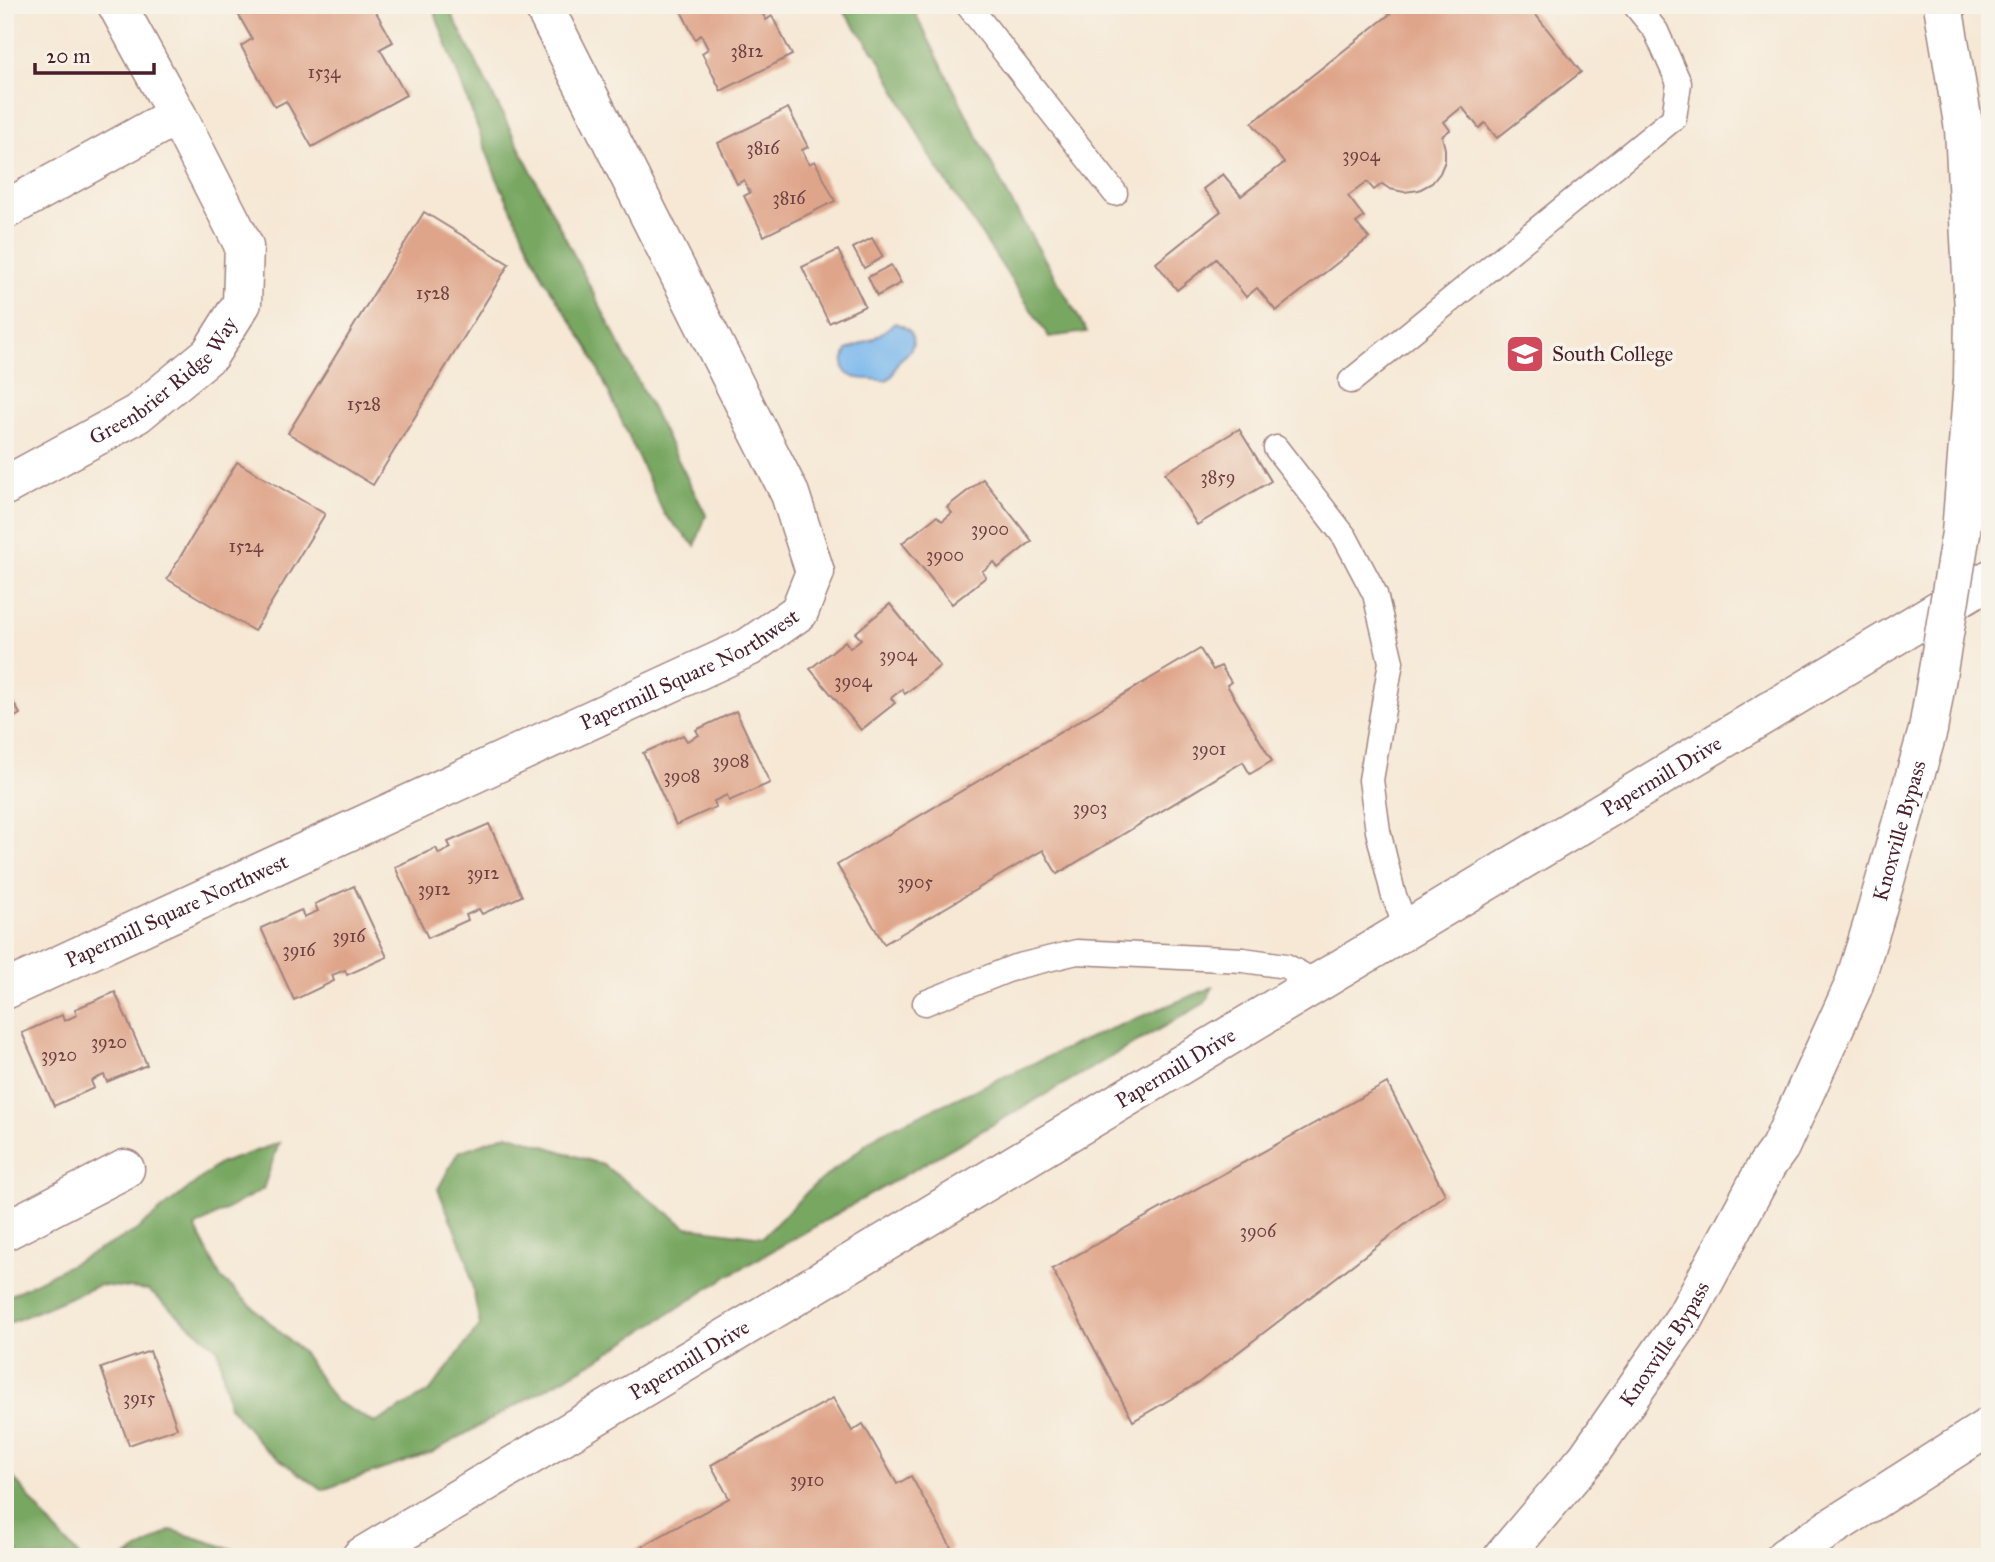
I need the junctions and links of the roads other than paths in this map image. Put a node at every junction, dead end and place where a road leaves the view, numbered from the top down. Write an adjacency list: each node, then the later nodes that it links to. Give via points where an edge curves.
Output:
1 (117, 5): 6 (main road, Greenbrier Ridge Way)
2 (543, 5): 15 (main road, Papermill Square Northwest, via 790,494 815,572 799,612 749,647)
3 (968, 5): 7 (lane)
4 (1635, 5): 9 (lane, via 1656,32 1679,83 1674,118)
5 (1943, 5): 21 (main road, Knoxville Bypass, bridge, via 1964,129 1973,380 1961,533 1928,730 1853,987 1780,1147 1686,1316 1587,1458)
6 (177, 115): 8 (main road); 11 (main road, Greenbrier Ridge Way, via 244,246 242,303 210,354 137,414)
7 (1115, 194)
8 (5, 210)
9 (1350, 381)
10 (1276, 448): 13 (lane, via 1345,537 1375,594 1391,662 1371,780 1378,831)
11 (5, 486)
12 (1990, 579): 13 (main road, Papermill Drive)
13 (1407, 930): 14 (main road, Papermill Drive)
14 (1317, 983): 16 (lane, via 1286,966 1243,960 1077,952 1015,967); 20 (main road, Papermill Drive)
15 (5, 990)
16 (925, 1003)
17 (125, 1169): 18 (main road)
18 (5, 1231)
19 (1979, 1433): 22 (main road)
20 (361, 1557)
21 (1503, 1557)
22 (1785, 1557)

